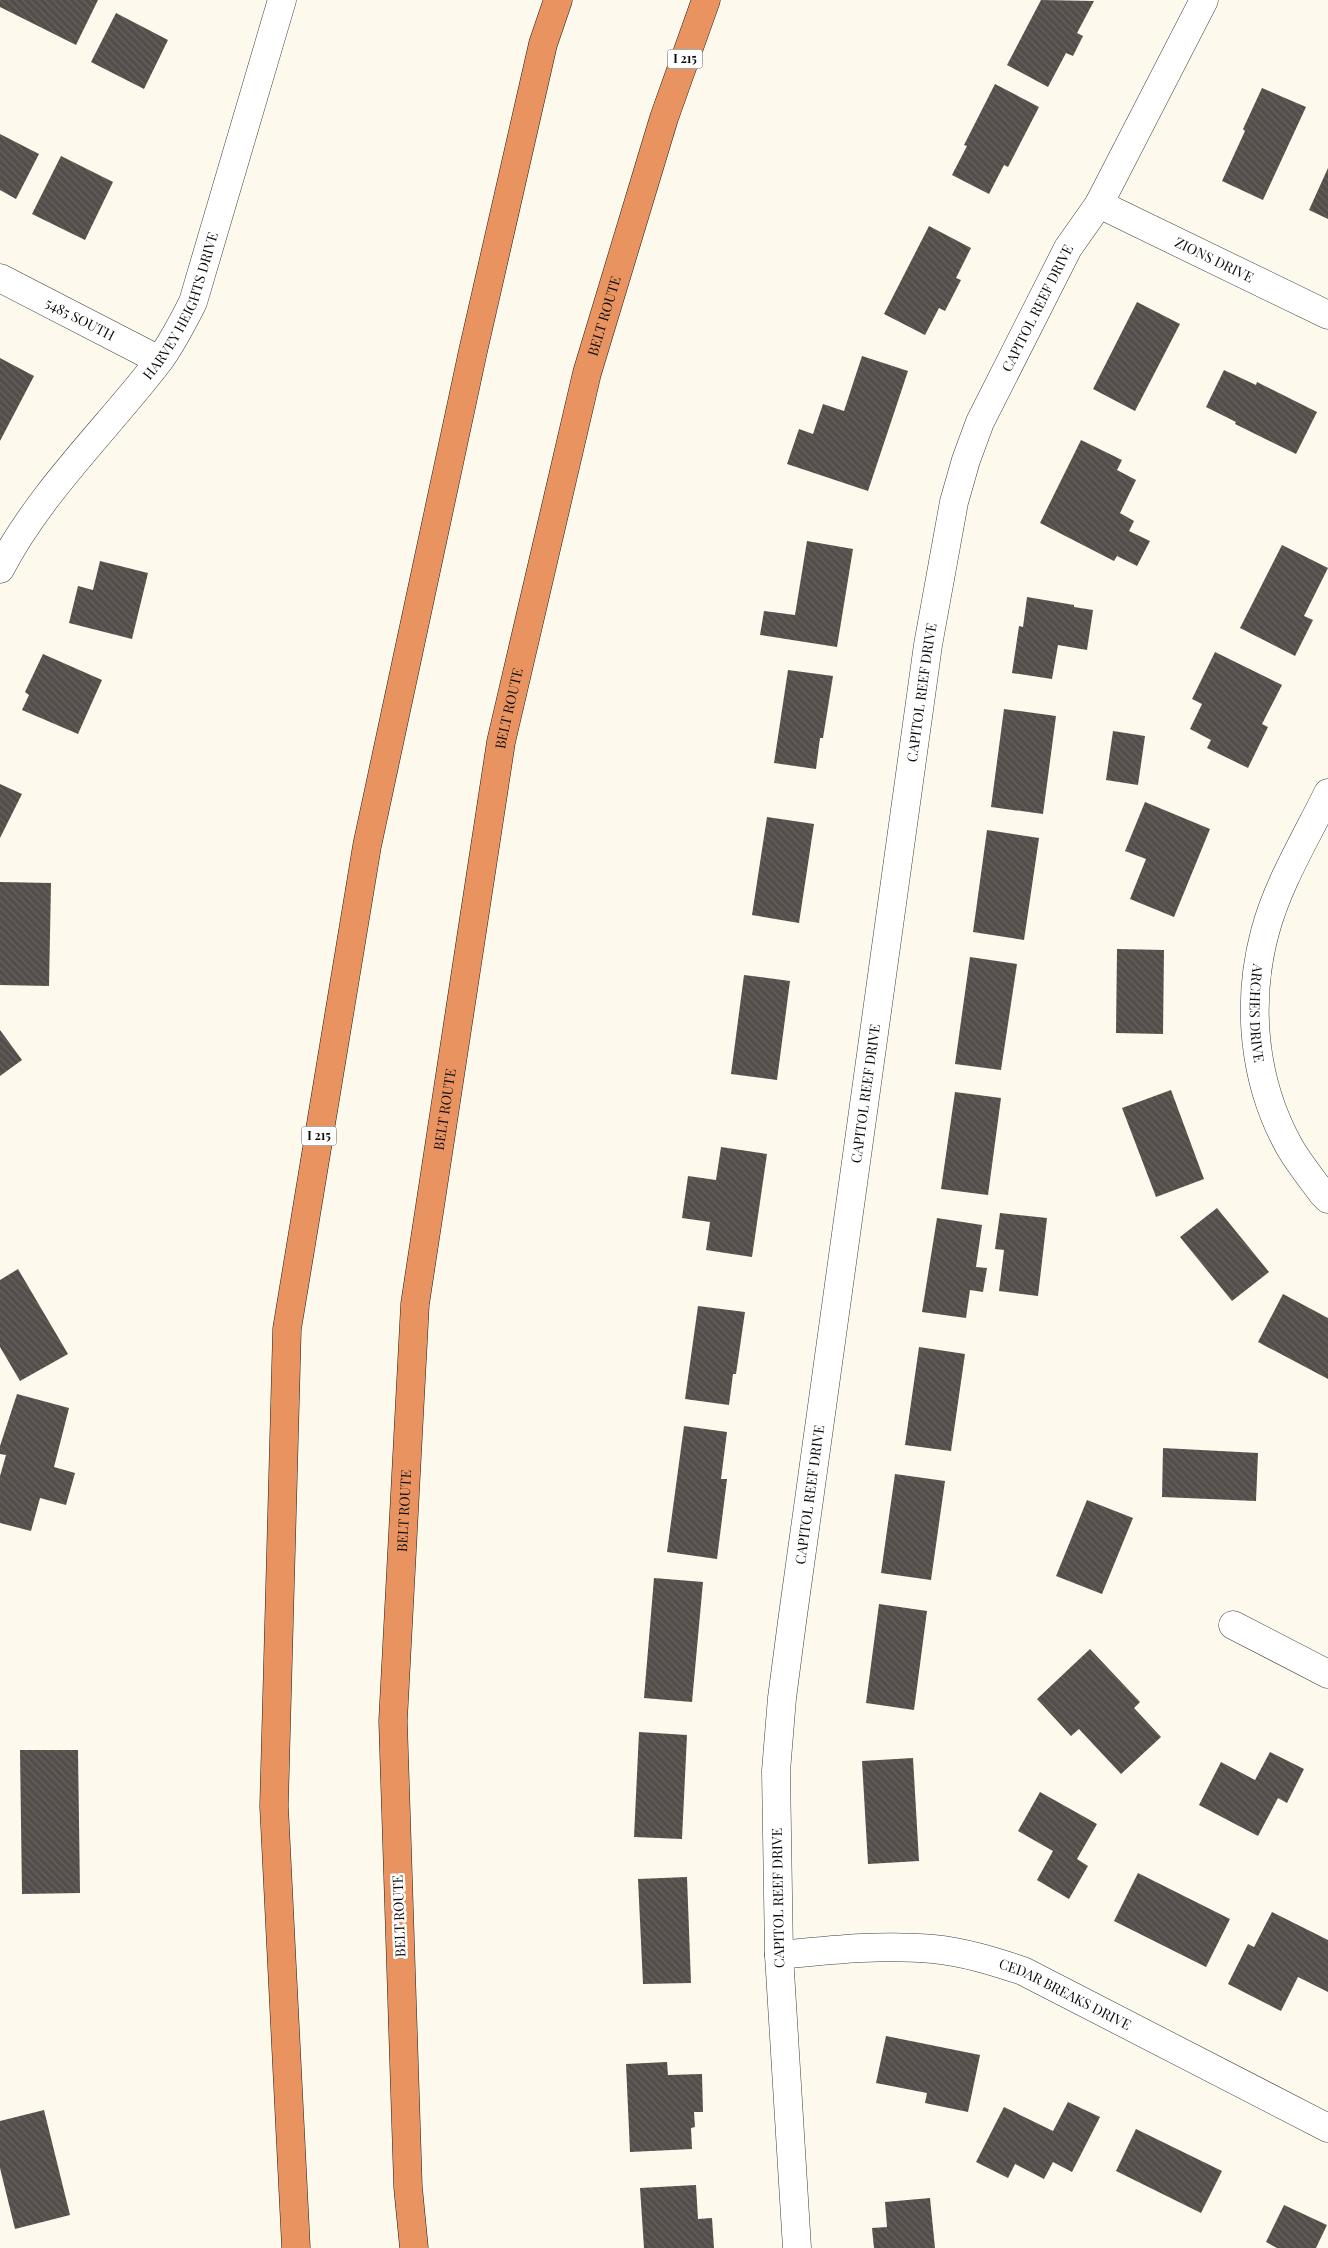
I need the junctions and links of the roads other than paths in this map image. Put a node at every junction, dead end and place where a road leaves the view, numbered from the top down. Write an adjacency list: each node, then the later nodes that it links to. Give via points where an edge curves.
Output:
1 (558, 0): 16 (highway, I 215, via 543,44 473,351 368,846 287,1329 274,1806)
2 (706, 0): 17 (highway, BELT ROUTE / I 215, via 664,118 587,373 501,742 414,1304 393,1721 408,2187)
3 (1204, 0): 5 (street, CAPITOL REEF DRIVE)
4 (277, 2): 8 (street, HARVEY HEIGHTS DRIVE, via 193,302)
5 (1099, 204): 7 (street, ZIONS DRIVE); 14 (street, CAPITOL REEF DRIVE, via 1068,248 980,422 954,502 928,645 782,1698 776,1771)
6 (0, 278): 8 (street, 5485 SOUTH)
7 (1328, 315)
8 (159, 360): 9 (street, HARVEY HEIGHTS DRIVE, via 79,455 25,526)
9 (0, 568)
10 (1328, 793): 11 (street, ARCHES DRIVE, via 1284,883 1266,931 1255,983 1254,1033 1267,1094 1289,1146)
11 (1328, 1198)
12 (1233, 1625): 13 (street)
13 (1328, 1674)
14 (779, 1955): 15 (street, CEDAR BREAKS DRIVE, via 884,1947 934,1949 979,1957 1022,1971); 18 (street, CAPITOL REEF DRIVE)
15 (1328, 2128)
16 (296, 2248)
17 (414, 2248)
18 (797, 2248)

